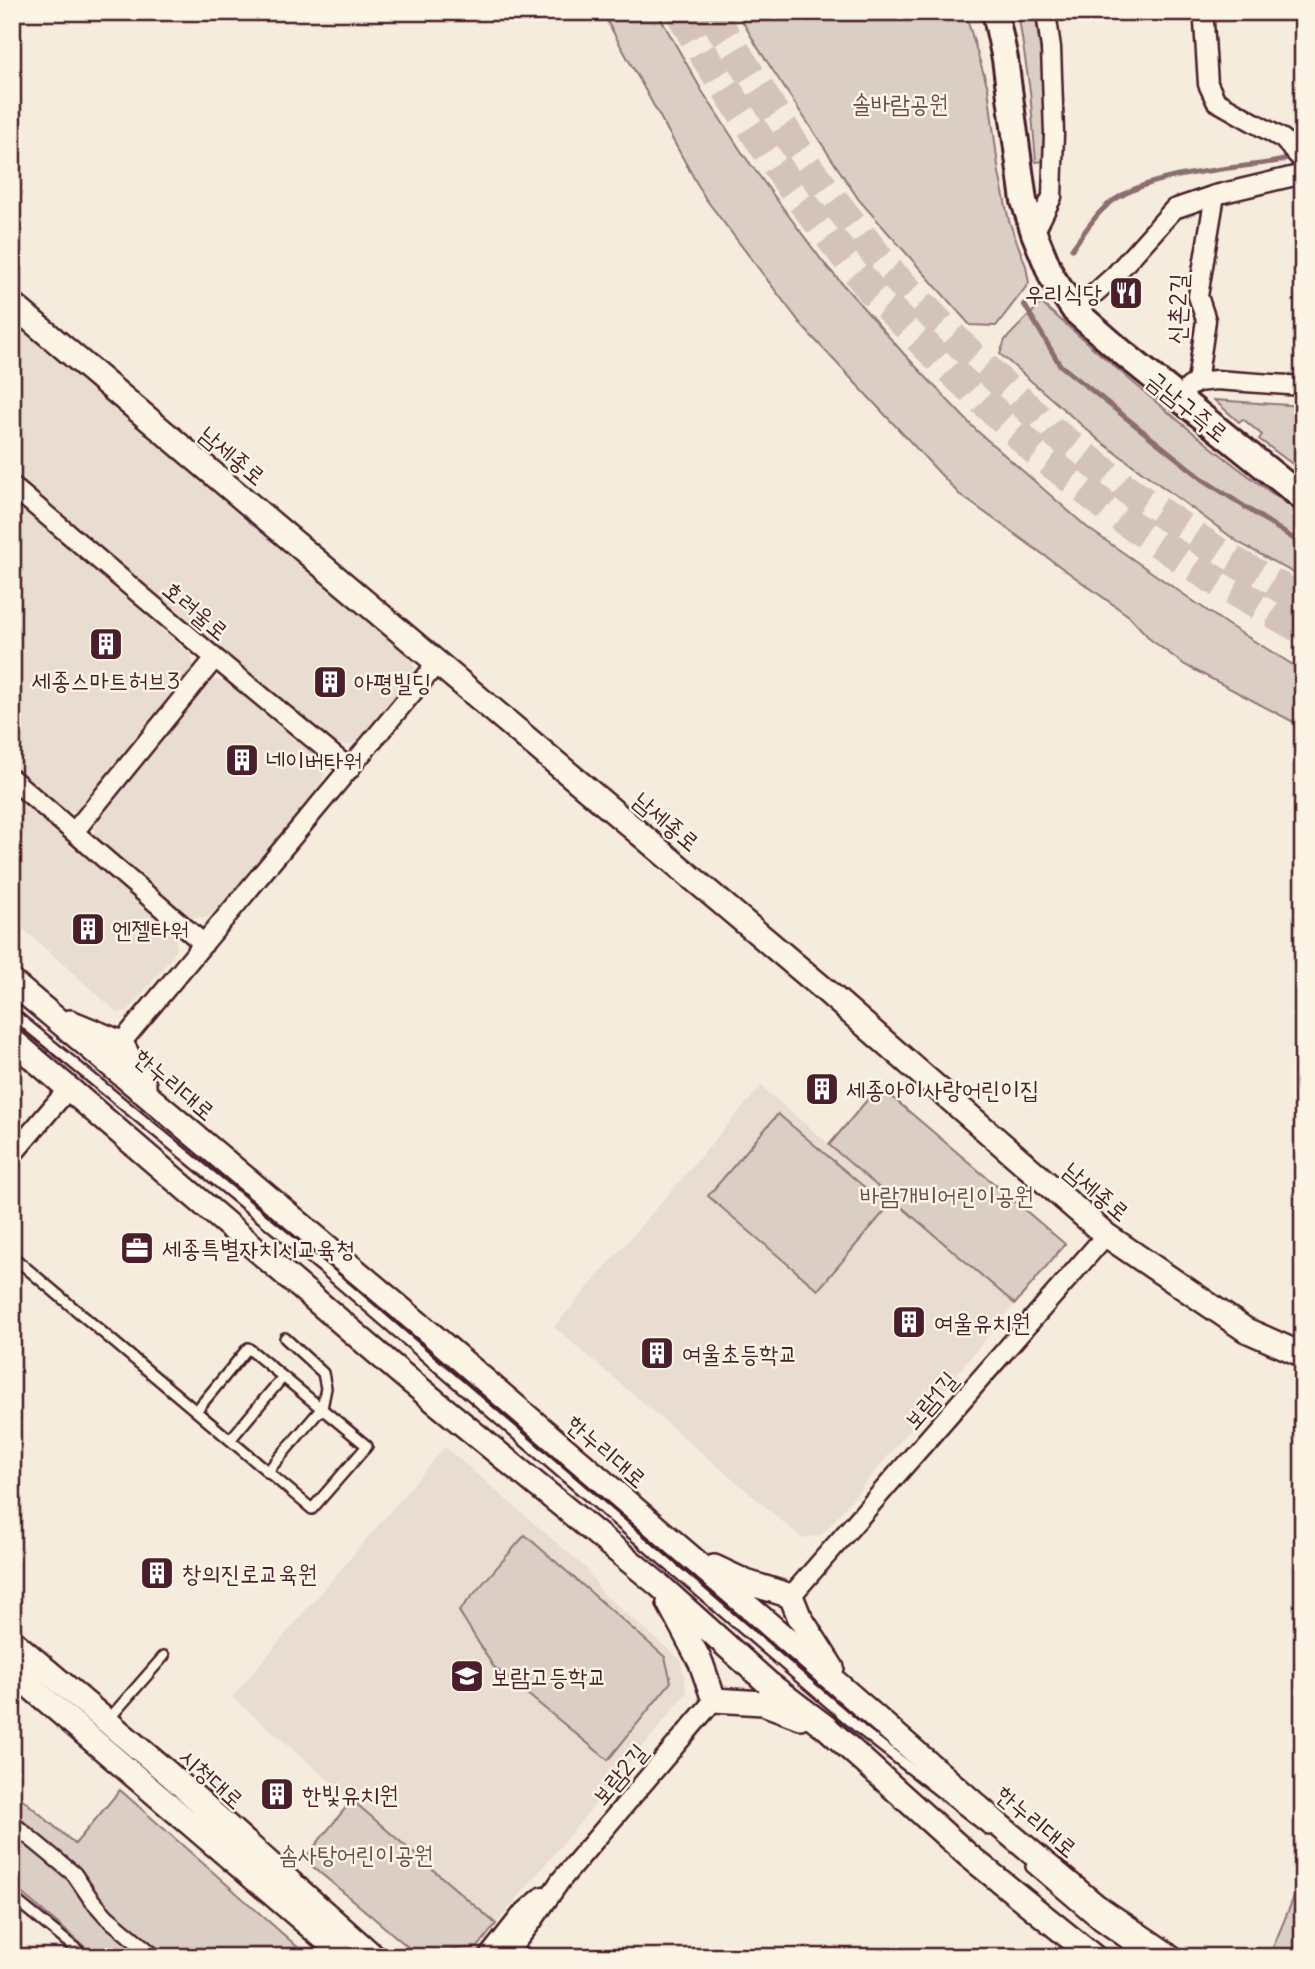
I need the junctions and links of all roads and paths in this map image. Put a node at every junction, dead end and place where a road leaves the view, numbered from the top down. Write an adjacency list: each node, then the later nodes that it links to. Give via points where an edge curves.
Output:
1 (995, 12): 7 (main road, 금남구즉로, via 1024,201)
2 (1046, 12): 7 (street, via 1054,121 1052,197)
3 (1202, 12): 4 (street, via 1208,84 1216,101 1283,139)
4 (1303, 161)
5 (1303, 174): 6 (street)
6 (1214, 195): 9 (street, via 1174,209 1115,275); 10 (street, 신촌2길, via 1198,296 1206,320)
7 (1034, 233): 9 (main road, 금남구즉로, via 1052,277)
8 (12, 304): 16 (street, 남세종로)
9 (1075, 311): 12 (main road, 금남구즉로)
10 (1197, 382): 11 (street); 12 (street)
11 (1303, 386)
12 (1176, 396): 14 (main road, 금남구즉로)
13 (12, 486): 15 (street, 호려울로)
14 (1303, 498)
15 (215, 658): 17 (street, 호려울로); 19 (street)
16 (438, 662): 17 (street); 29 (street, 남세종로)
17 (350, 769): 20 (street)
18 (12, 779): 19 (street)
19 (74, 832): 20 (street)
20 (204, 944): 25 (street)
21 (12, 982): 23 (street, 한누리대로)
22 (12, 1013): 49 (lane, via 323,1268 861,1730)
23 (51, 1014): 25 (street); 27 (street, 한누리대로)
24 (12, 1040): 26 (street)
25 (121, 1043): 27 (street)
26 (69, 1088): 28 (street); 39 (street, via 402,1375)
27 (155, 1102): 38 (street, 한누리대로)
28 (12, 1155)
29 (1106, 1235): 32 (street, 남세종로, via 1246,1330); 40 (street, 보람1길)
30 (12, 1256): 35 (lane)
31 (285, 1338): 34 (lane, via 323,1373)
32 (1303, 1355)
33 (283, 1377): 34 (lane); 35 (lane, via 248,1348); 36 (lane)
34 (322, 1408): 37 (lane); 37 (lane, via 367,1446 312,1509)
35 (195, 1411): 36 (lane)
36 (230, 1440): 37 (lane)
37 (267, 1472)
38 (689, 1556): 40 (street); 45 (street, 한누리대로)
39 (659, 1585): 44 (street, via 701,1662); 47 (street, via 769,1684)
40 (791, 1596): 45 (street, via 821,1652)
41 (12, 1641): 46 (street, 시청대로)
42 (164, 1656): 46 (lane)
43 (12, 1671): 55 (street, 시청대로)
44 (714, 1700): 47 (street, via 763,1703); 51 (street, 보람2길)
45 (856, 1700): 61 (street, 한누리대로, via 1096,1906)
46 (107, 1721): 56 (street, 시청대로)
47 (827, 1728): 59 (street, via 969,1856)
48 (12, 1823): 54 (street, via 74,1874 107,1917)
49 (998, 1838)
50 (1028, 1864): 60 (lane)
51 (561, 1880): 57 (street, 보람2길, via 522,1914); 58 (street, 보람2길)
52 (12, 1897): 53 (lane)
53 (86, 1957)
54 (155, 1957)
55 (346, 1957)
56 (374, 1957)
57 (488, 1957)
58 (504, 1957)
59 (1094, 1957)
60 (1145, 1957)
61 (1171, 1957)

